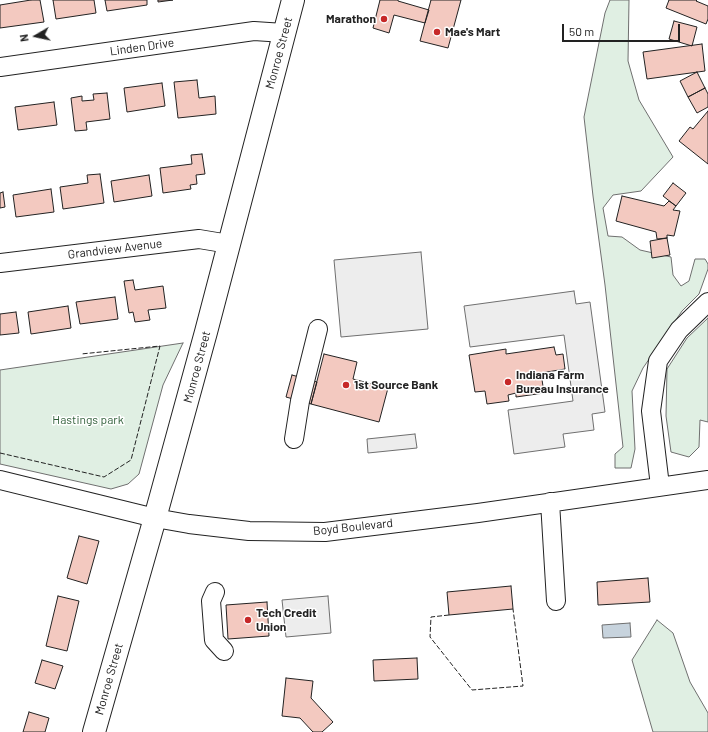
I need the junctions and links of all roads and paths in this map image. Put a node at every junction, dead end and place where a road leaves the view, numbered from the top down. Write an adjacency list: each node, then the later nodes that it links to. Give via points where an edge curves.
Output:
1 (293, 0): 2 (main road, Monroe Street)
2 (284, 33): 3 (street, Linden Drive, via 254,31); 4 (main road, Monroe Street)
3 (0, 67)
4 (229, 244): 5 (street, Grandview Avenue, via 199,239); 13 (main road, Monroe Street)
5 (0, 263)
6 (708, 302): 11 (street, via 679,330 658,361 651,411)
7 (318, 329): 8 (street, via 300,401)
8 (294, 439)
9 (0, 480): 13 (street, Boyd Boulevard)
10 (708, 480): 11 (street, Boyd Boulevard)
11 (660, 486): 12 (street, Boyd Boulevard)
12 (550, 502): 13 (street, Boyd Boulevard, via 325,532 249,532); 15 (street)
13 (155, 518): 17 (main road, Monroe Street)
14 (215, 592): 16 (street, via 212,601 214,640)
15 (556, 601)
16 (224, 651)
17 (94, 732)

